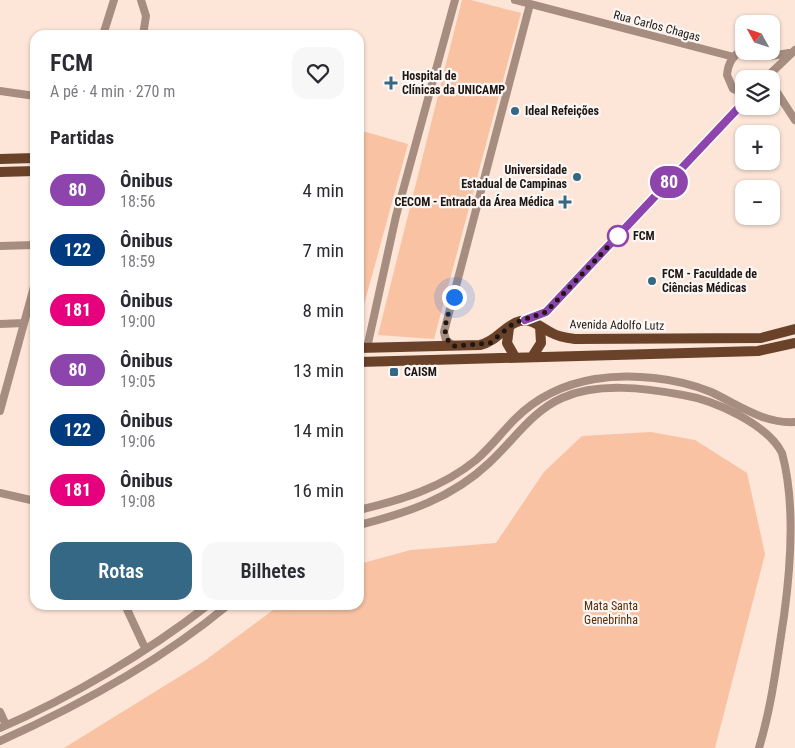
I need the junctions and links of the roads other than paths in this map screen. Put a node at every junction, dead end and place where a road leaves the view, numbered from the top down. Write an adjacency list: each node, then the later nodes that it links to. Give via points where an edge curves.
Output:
1 (114, 0): 6 (street)
2 (141, 0): 7 (street, via 146,16)
3 (455, 0): 33 (street)
4 (516, 0): 5 (street, Rua Carlos Chagas)
5 (530, 4): 10 (street, Rua Carlos Chagas); 34 (street, via 444,332 446,340)
6 (105, 30)
7 (144, 30)
8 (795, 49): 9 (street); 11 (street)
9 (780, 56)
10 (734, 57): 12 (street, via 726,75)
11 (776, 70)
12 (733, 89): 14 (street)
13 (0, 91): 15 (street)
14 (735, 94)
15 (30, 95)
16 (780, 96): 18 (street)
17 (735, 112): 26 (street, via 546,312)
18 (795, 120)
19 (30, 158): 20 (main road)
20 (0, 159)
21 (30, 171): 22 (main road)
22 (0, 172)
23 (30, 245): 24 (street)
24 (0, 246)
25 (30, 302): 27 (street)
26 (525, 320): 29 (main road, Avenida Adolfo Lutz); 30 (main road)
27 (24, 323): 28 (street); 39 (street)
28 (0, 324)
29 (540, 326): 31 (main road, Avenida Adolfo Lutz, via 554,334 575,339 761,338); 37 (main road, via 541,343)
30 (509, 327): 34 (main road, via 490,343); 36 (main road, via 507,343)
31 (795, 330)
32 (795, 342): 37 (main road, via 758,351)
33 (364, 344)
34 (454, 346): 35 (main road)
35 (364, 348)
36 (515, 357): 37 (main road); 38 (main road)
37 (532, 357)
38 (364, 362)
39 (2, 398): 40 (street)
40 (0, 411)
41 (795, 422): 44 (street, via 779,423 709,392 675,382 638,377 596,378 560,388 539,399 476,459 443,482 400,500)
42 (0, 493): 43 (street)
43 (30, 500)
44 (364, 509)
45 (364, 524): 53 (street, via 428,504 448,492 487,465 550,403 565,396 593,389 651,390 688,396 730,411 768,435 781,451 789,467 795,500 795,538 774,685)
46 (127, 610): 49 (street)
47 (201, 610): 49 (street)
48 (221, 610): 52 (street, via 76,706)
49 (145, 648): 51 (street, via 78,689)
50 (0, 712): 51 (street)
51 (3, 726)
52 (0, 741)
53 (760, 748)

